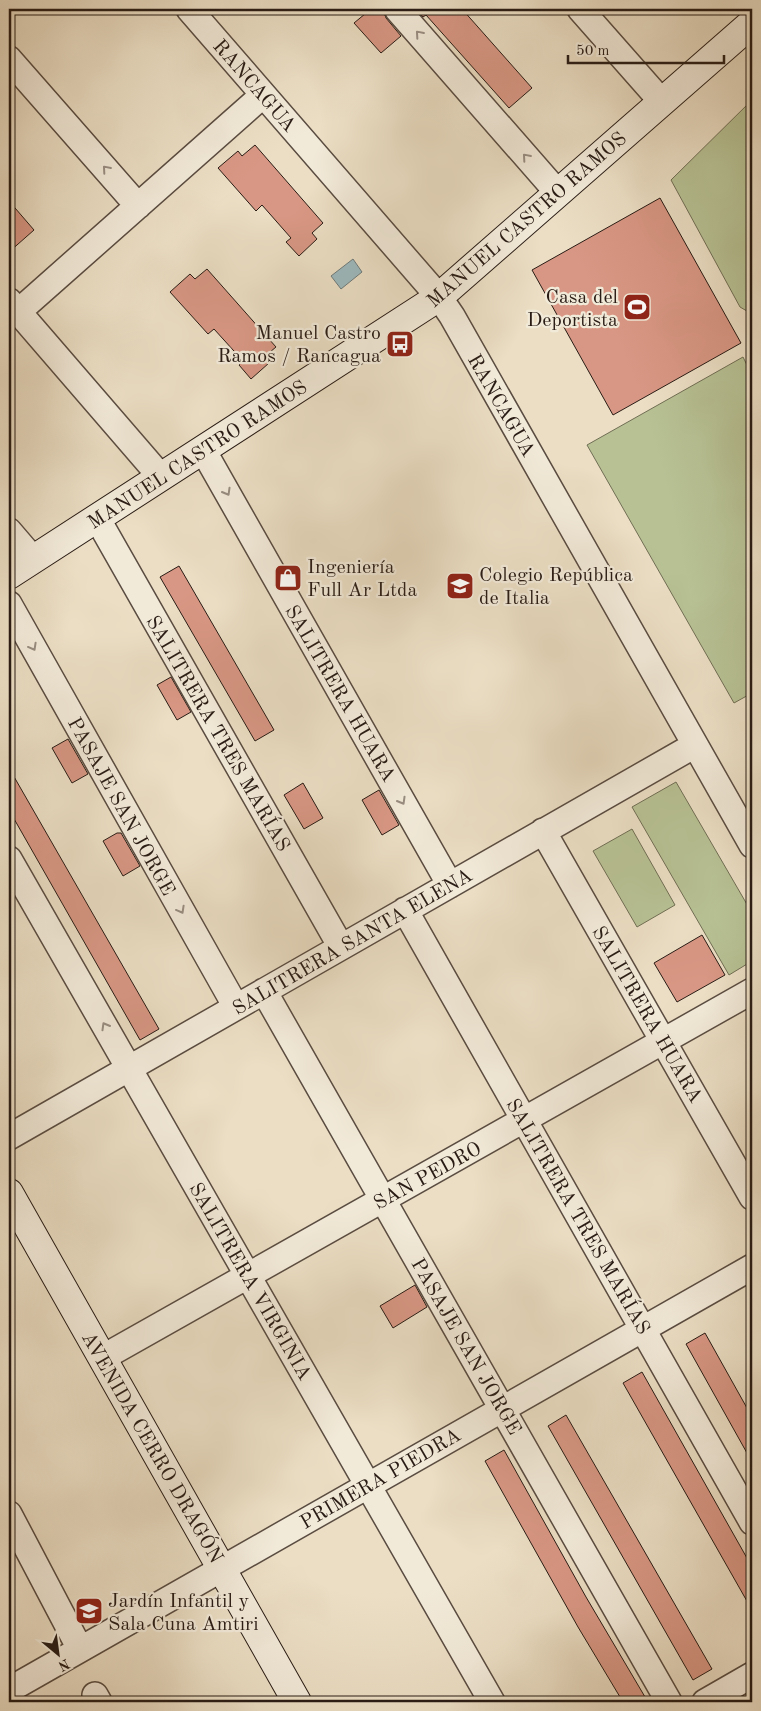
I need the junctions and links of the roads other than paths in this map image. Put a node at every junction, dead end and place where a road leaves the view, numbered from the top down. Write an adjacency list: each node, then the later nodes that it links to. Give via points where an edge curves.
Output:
1 (189, 9): 6 (street, RANCAGUA)
2 (398, 9): 8 (street, one-way to 2)
3 (580, 9): 7 (street)
4 (752, 23): 7 (street, MANUEL CASTRO RAMOS)
5 (9, 59): 9 (street, one-way to 5)
6 (263, 94): 9 (street); 10 (street, RANCAGUA)
7 (662, 102): 8 (street, MANUEL CASTRO RAMOS)
8 (558, 193): 10 (street, MANUEL CASTRO RAMOS)
9 (138, 206): 11 (street)
10 (439, 297): 12 (street, MANUEL CASTRO RAMOS); 19 (street, RANCAGUA)
11 (13, 306): 13 (street)
12 (203, 450): 13 (street, MANUEL CASTRO RAMOS); 23 (street, SALITRERA HUARA, one-way to 23)
13 (161, 477): 14 (street, MANUEL CASTRO RAMOS)
14 (97, 518): 16 (street, MANUEL CASTRO RAMOS); 25 (street, SALITRERA TRES MARÍAS)
15 (9, 531): 16 (street)
16 (33, 559): 17 (street, MANUEL CASTRO RAMOS)
17 (9, 575)
18 (9, 604): 28 (street, PASAJE SAN JORGE, one-way to 28)
19 (695, 745): 20 (street, SALITRERA SANTA ELENA); 21 (street, RANCAGUA)
20 (543, 831): 23 (street, SALITRERA SANTA ELENA); 29 (street, SALITRERA HUARA)
21 (752, 845)
22 (9, 859): 30 (street, SALITRERA VIRGINIA, one-way to 22)
23 (450, 885): 24 (street, SALITRERA SANTA ELENA)
24 (405, 910): 25 (street, SALITRERA SANTA ELENA); 31 (street, SALITRERA TRES MARÍAS)
25 (341, 947): 26 (street, SALITRERA SANTA ELENA)
26 (264, 991): 28 (street, SALITRERA SANTA ELENA); 35 (street, PASAJE SAN JORGE)
27 (752, 991): 29 (street, SAN PEDRO)
28 (236, 1007): 30 (street, SALITRERA SANTA ELENA)
29 (664, 1041): 31 (street, SAN PEDRO); 34 (street, SALITRERA HUARA)
30 (129, 1068): 32 (street, SALITRERA SANTA ELENA); 37 (street, SALITRERA VIRGINIA)
31 (524, 1120): 35 (street, SAN PEDRO); 38 (street, SALITRERA TRES MARÍAS)
32 (9, 1137)
33 (9, 1193): 39 (street, AVENIDA CERRO DRAGÓN)
34 (752, 1197)
35 (383, 1200): 37 (street, SAN PEDRO); 40 (street, PASAJE SAN JORGE)
36 (752, 1267): 38 (street, PRIMERA PIEDRA)
37 (248, 1276): 39 (street, SAN PEDRO); 41 (street, SALITRERA VIRGINIA)
38 (643, 1330): 40 (street, PRIMERA PIEDRA); 43 (street, SALITRERA TRES MARÍAS)
39 (102, 1358): 44 (street, AVENIDA CERRO DRAGÓN)
40 (502, 1409): 41 (street, PRIMERA PIEDRA); 50 (street, PASAJE SAN JORGE)
41 (368, 1485): 44 (street, PRIMERA PIEDRA); 49 (street, SALITRERA VIRGINIA)
42 (9, 1514): 45 (street)
43 (752, 1522)
44 (222, 1568): 45 (street, PRIMERA PIEDRA); 48 (street, AVENIDA CERRO DRAGÓN)
45 (80, 1649): 47 (street, PRIMERA PIEDRA)
46 (752, 1675): 51 (street)
47 (9, 1690)
48 (297, 1702)
49 (492, 1702)
50 (669, 1702)
51 (705, 1702)

